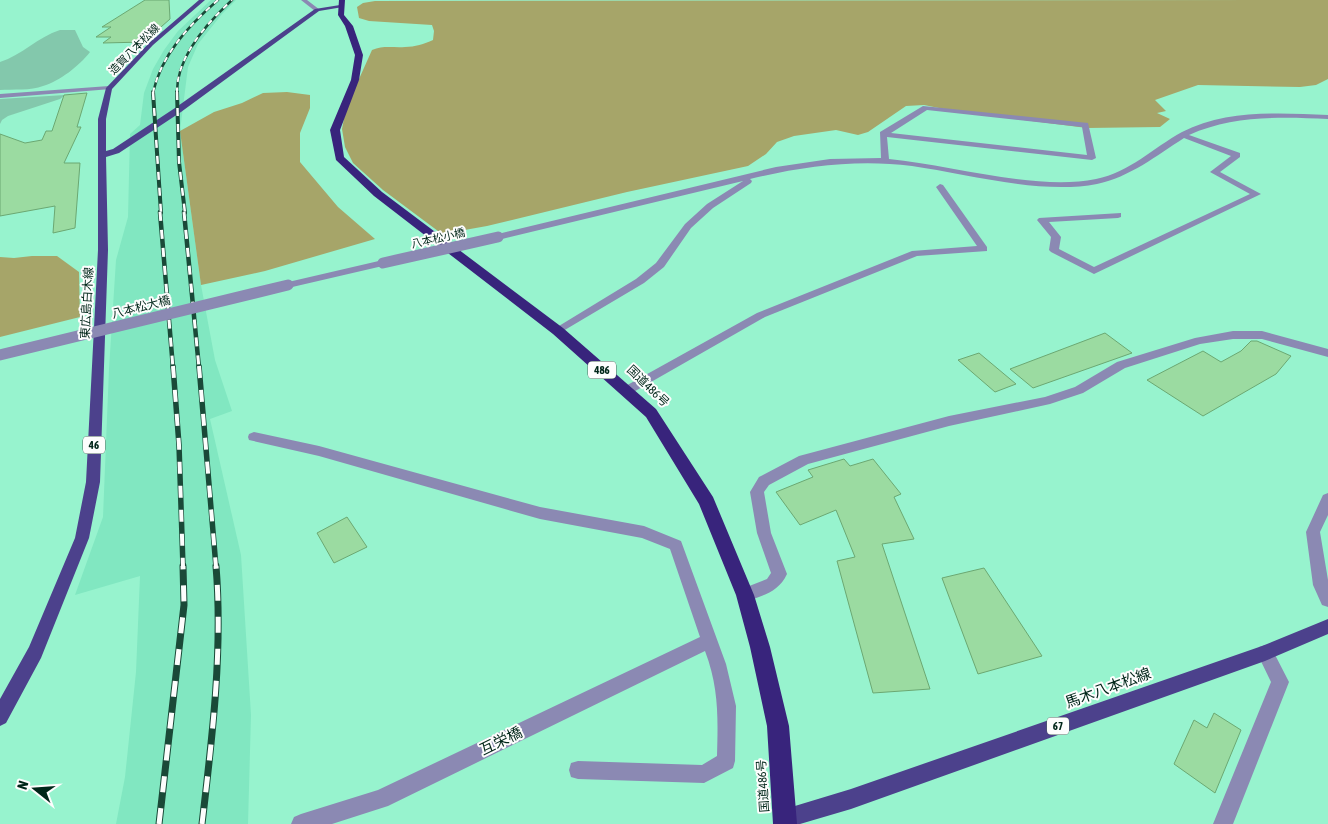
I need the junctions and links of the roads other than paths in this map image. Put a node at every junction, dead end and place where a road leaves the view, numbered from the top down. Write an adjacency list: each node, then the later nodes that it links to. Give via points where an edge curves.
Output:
1 (202, 0): 5 (main road, 造賀八本松線, via 151,44)
2 (304, 0): 4 (street)
3 (341, 3): 4 (main road); 16 (highway, 国道486号 / 486, via 341,15 350,26 359,55 356,80 335,130 339,158 378,194)
4 (317, 10): 10 (main road, via 178,110 116,151)
5 (109, 88): 6 (street); 10 (main road, 造賀八本松線, via 102,119)
6 (0, 96)
7 (1328, 117): 9 (street, 八本松小橋, via 1235,119)
8 (884, 134): 8 (street, via 926,108 1085,125 1092,158); 11 (street)
9 (1183, 135): 11 (street, 八本松小橋, via 1126,172 1087,183 1020,181); 14 (street, via 1237,155 1214,172 1257,194 1094,271 1054,250 1056,237 1042,220)
10 (103, 155): 27 (main road, 東広島白木線 / 46, via 103,250 93,482 82,538 35,652)
11 (886, 161): 12 (street, 八本松小橋, via 847,159)
12 (758, 175): 15 (street, 八本松小橋, bridge); 16 (street, via 710,206 688,226 660,265 640,281)
13 (940, 187): 19 (street, via 984,249 915,253 761,315)
14 (1118, 214)
15 (288, 286): 18 (street, 八本松大橋, bridge)
16 (558, 330): 19 (highway, 国道486号 / 486)
17 (1328, 353): 22 (street, via 1262,335 1233,335 1199,341 1121,365 1079,390 1046,401 949,421 804,460 764,481 757,492 764,533 779,574 772,584)
18 (0, 355)
19 (626, 390): 22 (highway, 国道486号 / 486, via 651,413 707,502)
20 (254, 437): 25 (street, via 319,451 540,513 644,532 676,545)
21 (1328, 499): 23 (street, via 1313,532 1320,585)
22 (745, 595): 29 (highway, 国道486号 / 486, via 778,726)
23 (1328, 600)
24 (1328, 626): 26 (main road, 馬木八本松線 / 67)
25 (703, 644): 28 (street, via 718,664 727,706 726,761 704,774); 31 (street, 互栄橋, via 381,799)
26 (1264, 653): 29 (main road, 馬木八本松線 / 67); 30 (street, via 1280,682)
27 (0, 717)
28 (578, 770)
29 (781, 822)
30 (1224, 823)
31 (300, 824)

